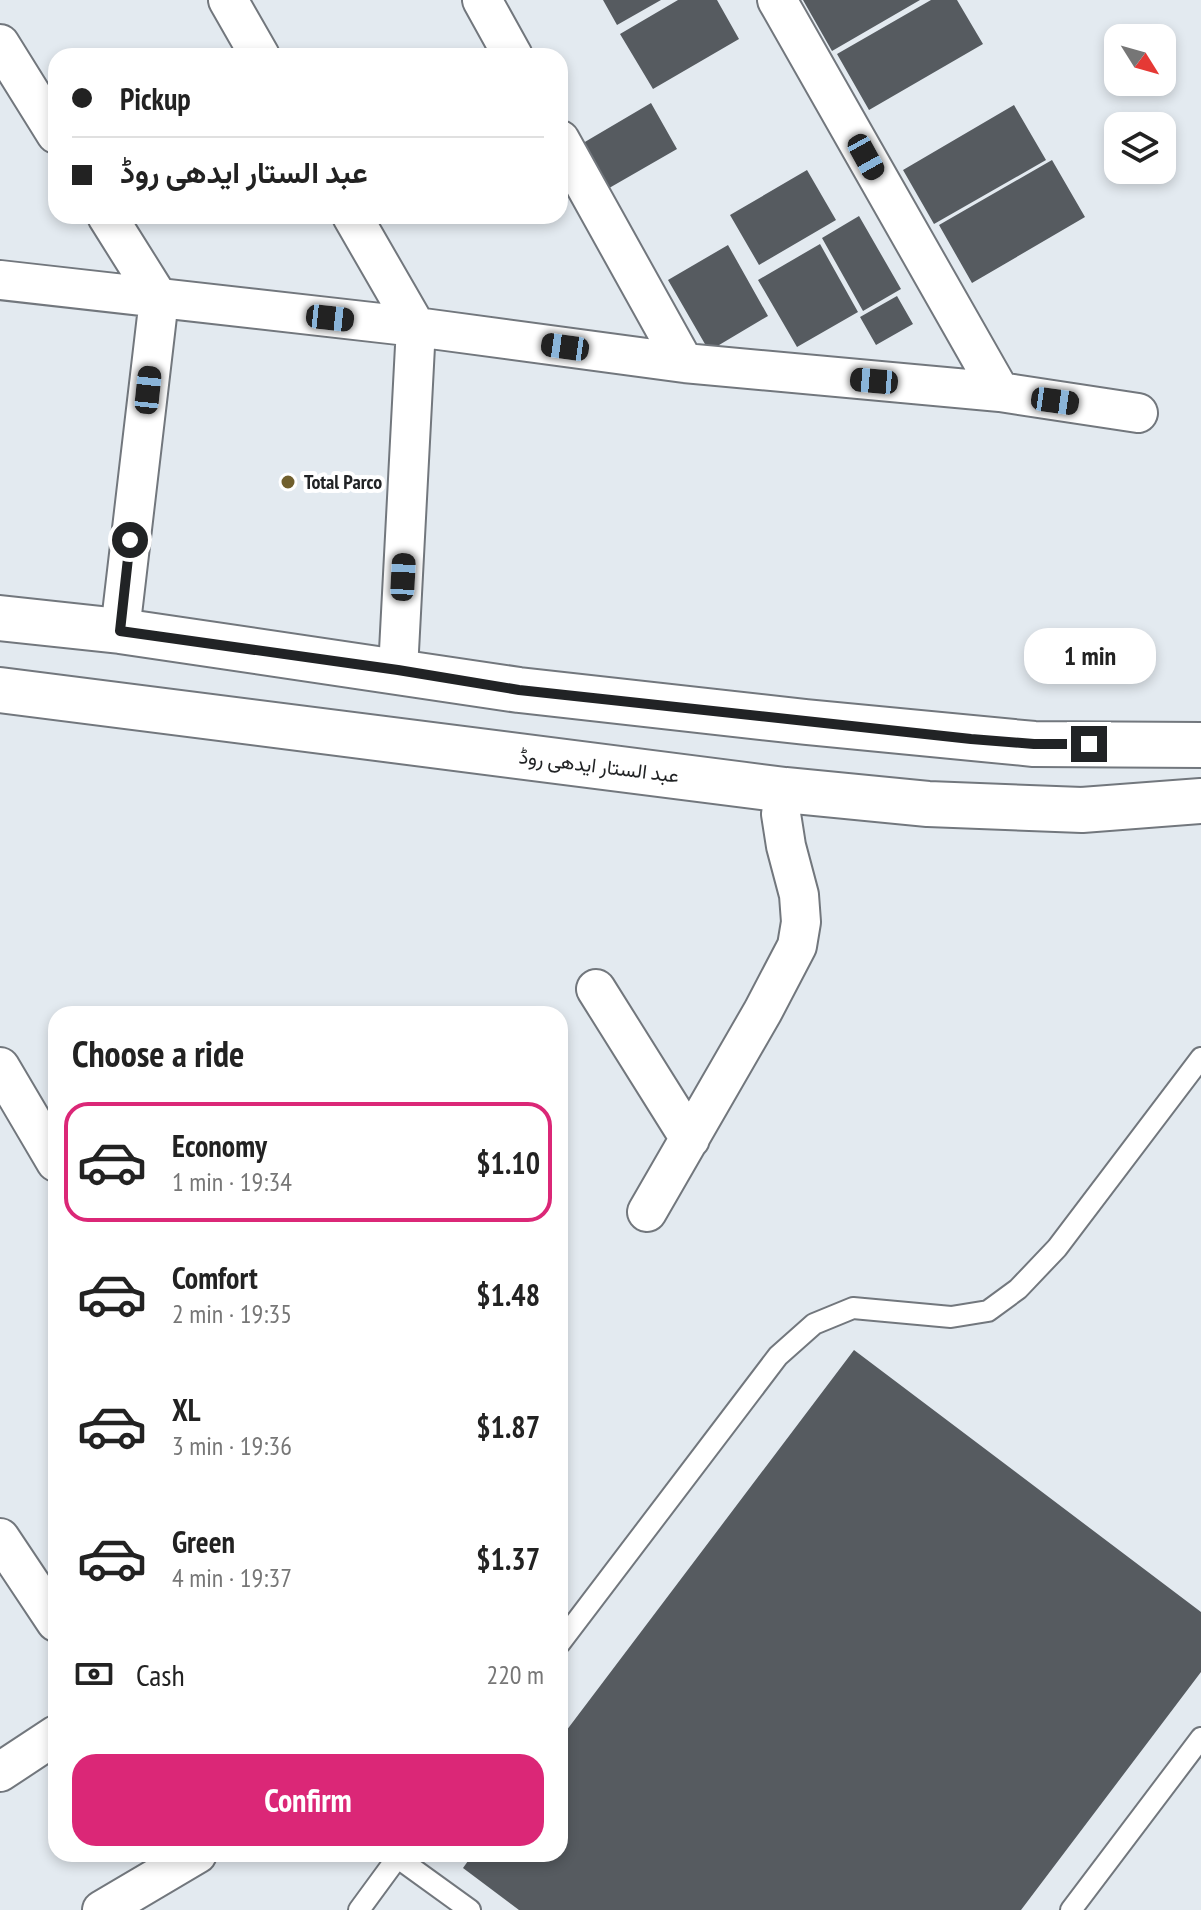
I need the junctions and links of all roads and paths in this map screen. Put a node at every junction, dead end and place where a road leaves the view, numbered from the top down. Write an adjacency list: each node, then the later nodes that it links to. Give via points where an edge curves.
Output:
1 (228, 0): 5 (street)
2 (482, 0): 6 (street)
3 (777, 0): 15 (street)
4 (0, 44): 7 (street)
5 (255, 48)
6 (509, 48)
7 (48, 121)
8 (568, 154): 14 (street)
9 (112, 224): 12 (street)
10 (357, 224): 13 (street)
11 (0, 280): 12 (street)
12 (159, 299): 13 (street); 18 (street)
13 (416, 327): 14 (street); 19 (street)
14 (684, 363): 15 (street)
15 (1000, 392): 16 (street)
16 (1138, 413)
17 (0, 618): 18 (main road)
18 (120, 631): 19 (main road)
19 (398, 670): 21 (main road, via 534,692 971,739)
20 (0, 690): 22 (main road, عبد الستار ایدھی روڈ)
21 (1198, 745): 23 (main road)
22 (785, 790): 23 (main road, عبد الستار ایدھی روڈ, via 928,804 1082,810); 27 (street, via 781,814 799,895 797,946)
23 (1199, 803)
24 (596, 989): 27 (street)
25 (1201, 1058): 32 (lane, via 1057,1248 988,1311 951,1317 853,1308 814,1324 778,1356)
26 (0, 1067): 28 (street)
27 (690, 1139): 29 (street)
28 (48, 1148)
29 (647, 1212)
30 (0, 1538): 31 (street)
31 (48, 1610)
32 (568, 1632)
33 (1201, 1738): 42 (lane)
34 (48, 1740): 35 (street)
35 (0, 1772)
36 (183, 1862): 39 (street)
37 (395, 1862): 40 (lane)
38 (407, 1862): 41 (lane)
39 (102, 1910)
40 (359, 1910)
41 (470, 1910)
42 (1071, 1910)

